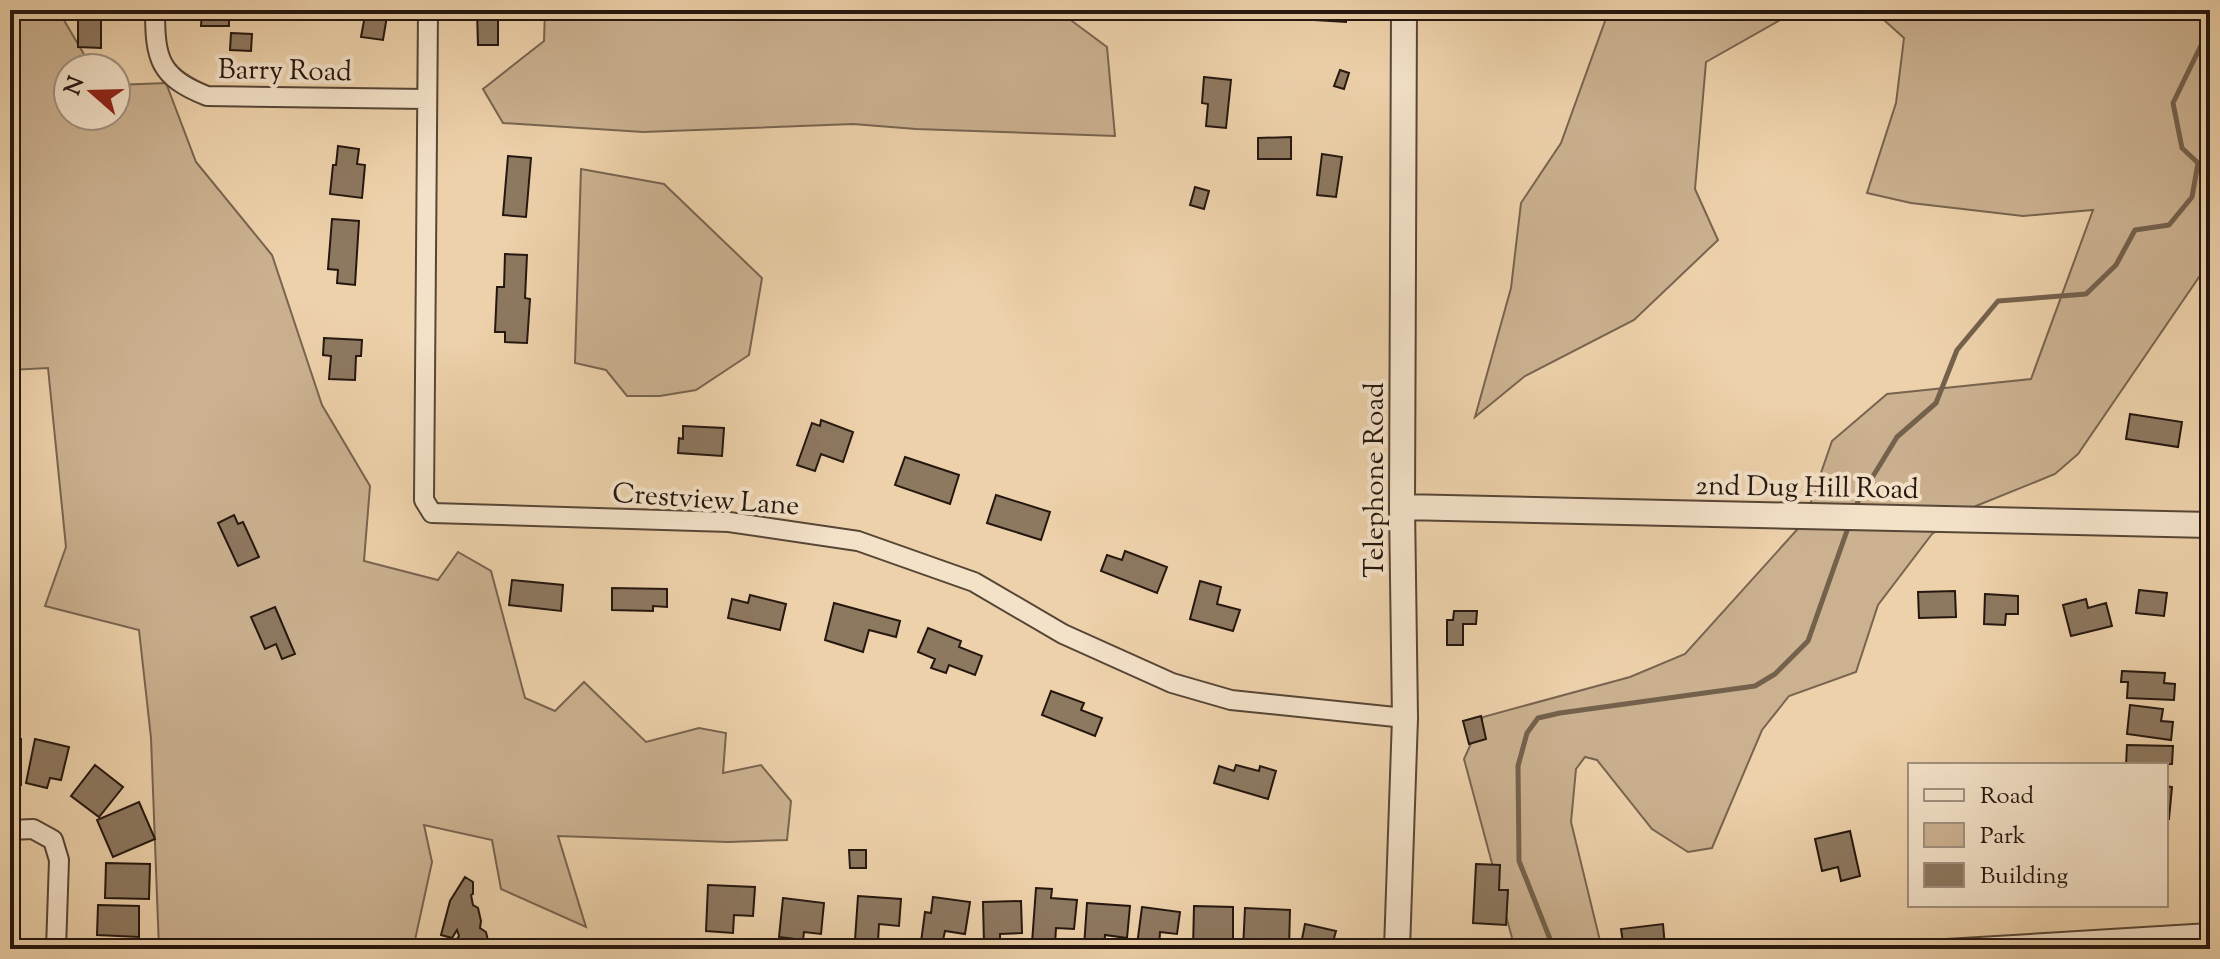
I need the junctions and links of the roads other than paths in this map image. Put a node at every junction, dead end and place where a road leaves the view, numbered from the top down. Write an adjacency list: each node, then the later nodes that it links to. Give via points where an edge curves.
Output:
1 (155, 10): 4 (street, Barry Road, via 158,55 166,72 183,87 207,96)
2 (428, 10): 4 (street)
3 (1404, 10): 5 (street, Telephone Road)
4 (427, 99): 7 (street, Crestview Lane, via 424,500 432,513 729,522 858,541 974,582 1063,634 1172,683 1231,700)
5 (1402, 507): 6 (street, 2nd Dug Hill Road); 7 (street, Telephone Road)
6 (2210, 525)
7 (1405, 718): 12 (street, Telephone Road)
8 (10, 830): 11 (street, via 33,829 53,840 59,860)
9 (2210, 933): 10 (street)
10 (2007, 948): 13 (street)
11 (56, 949)
12 (1397, 949)
13 (1946, 949)

